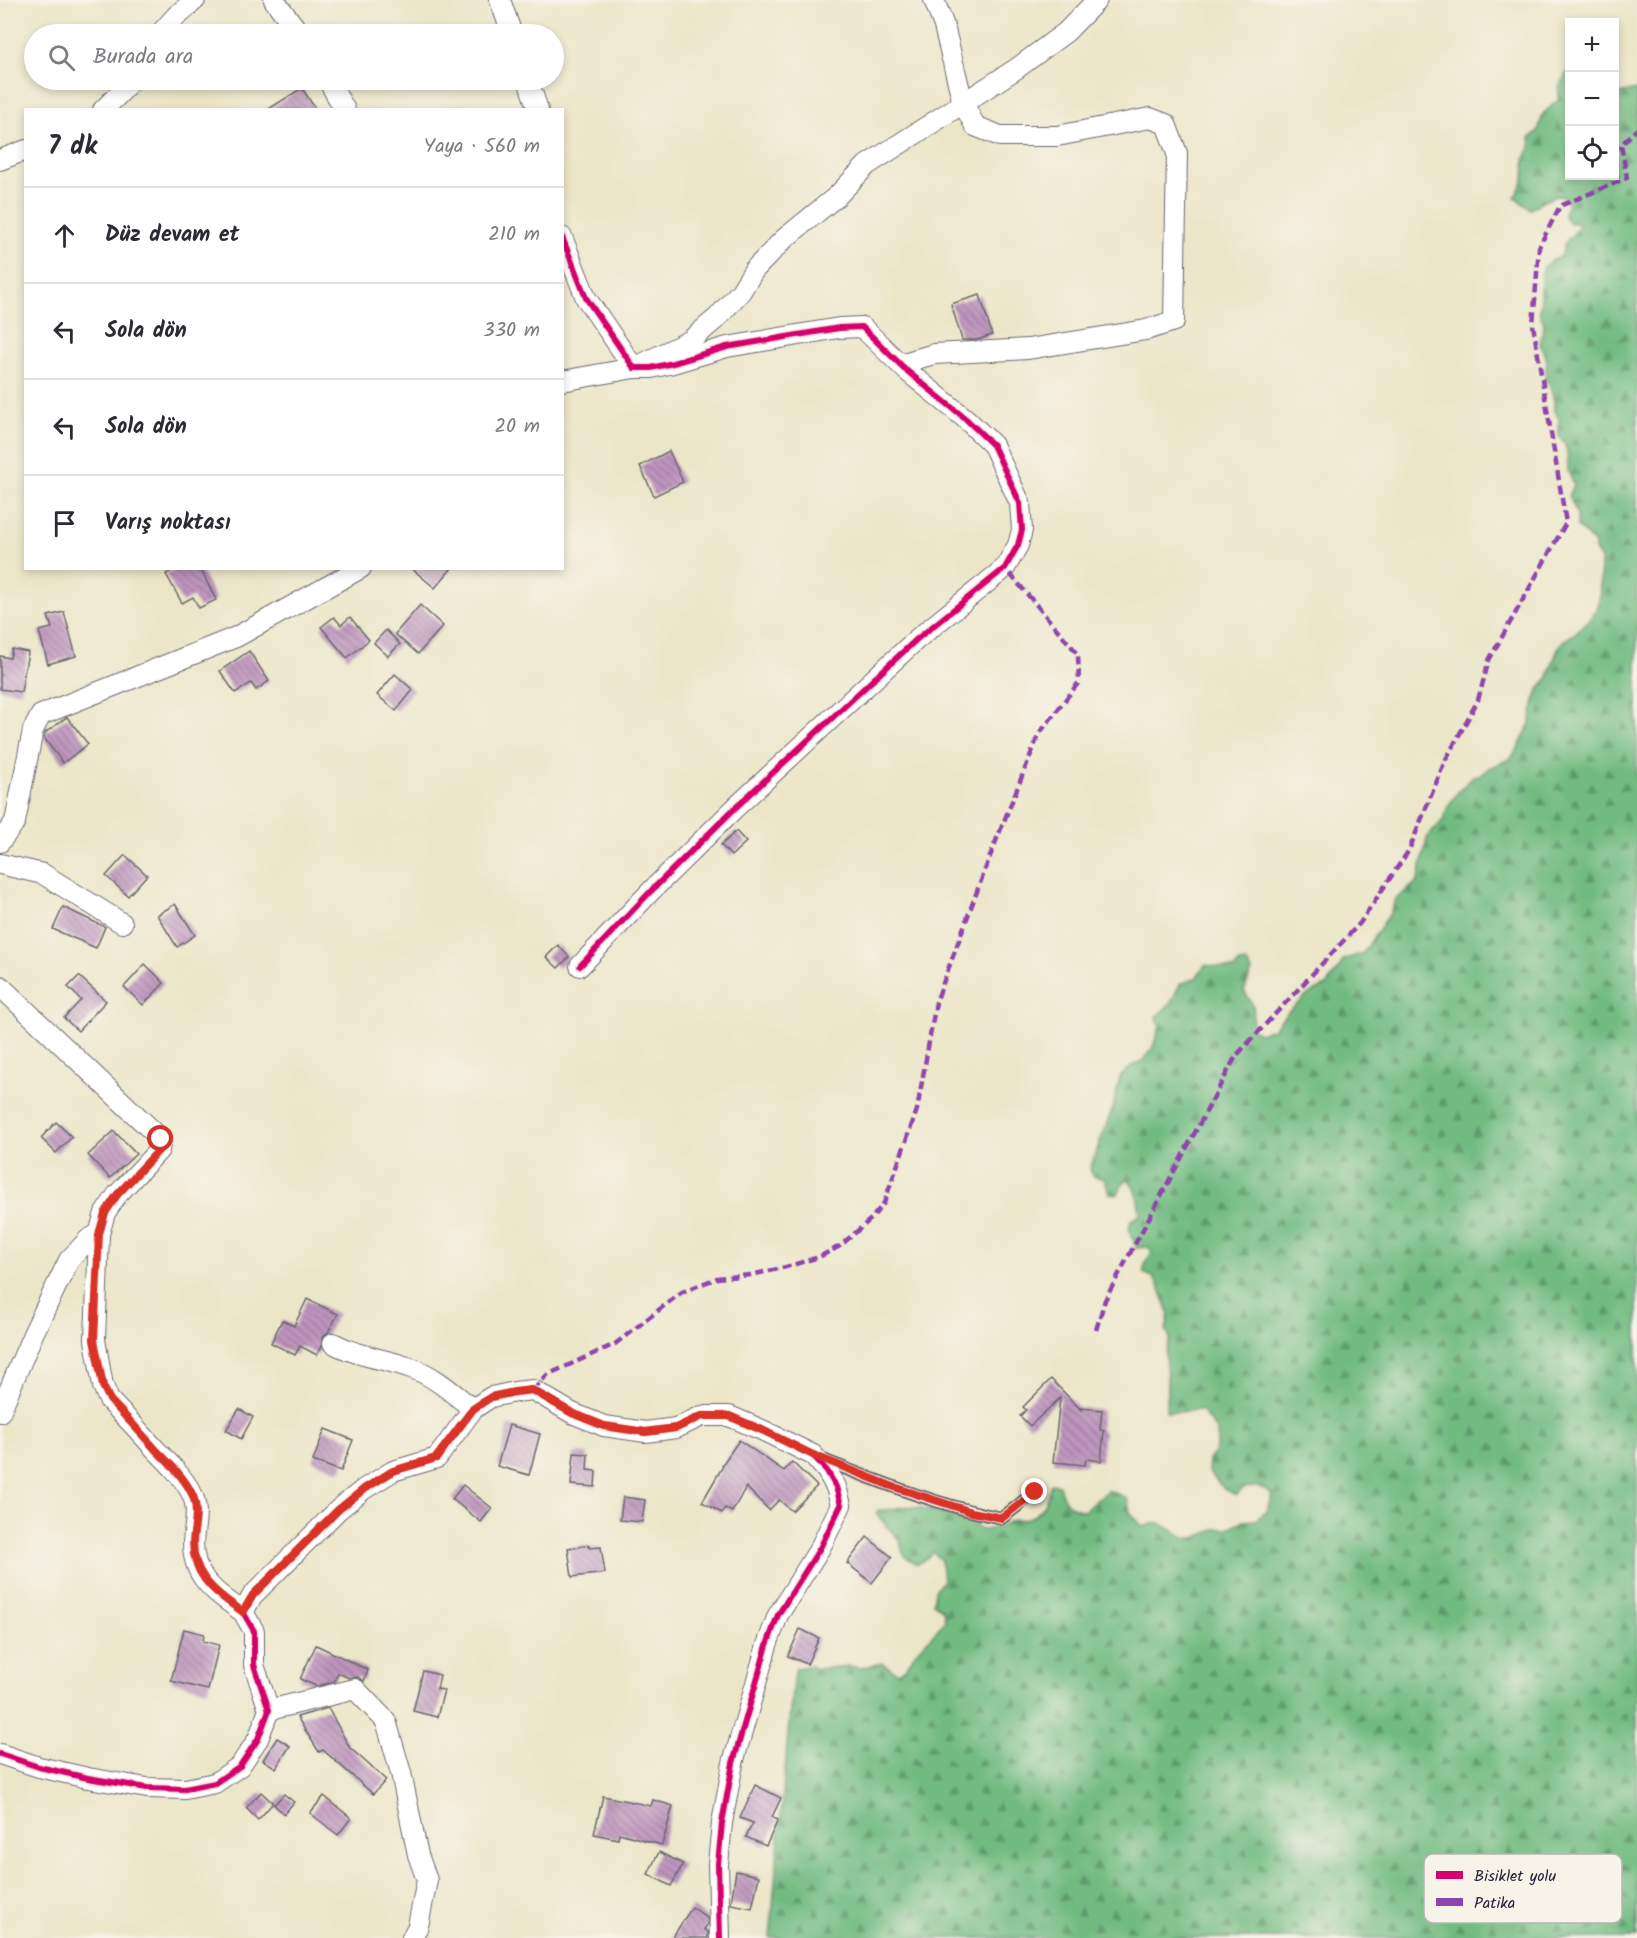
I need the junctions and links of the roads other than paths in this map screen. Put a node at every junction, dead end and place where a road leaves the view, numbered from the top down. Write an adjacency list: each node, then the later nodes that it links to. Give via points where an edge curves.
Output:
1 (195, 0): 6 (street)
2 (274, 0): 7 (street)
3 (500, 0): 8 (street)
4 (934, 0): 12 (street)
5 (1097, 0): 12 (street, via 1066,32)
6 (169, 24)
7 (292, 24)
8 (508, 24)
9 (123, 90): 13 (street)
10 (334, 90): 14 (street)
11 (531, 90): 15 (street)
12 (963, 103): 19 (street, via 975,126 1000,136 1057,136 1150,118 1166,124 1177,153 1174,321 1075,342 934,354); 20 (street, via 867,165 837,196 784,239 717,318 691,340)
13 (105, 108)
14 (344, 108)
15 (537, 108)
16 (24, 151): 17 (street)
17 (0, 160)
18 (564, 242): 20 (street, via 586,298)
19 (900, 364): 20 (street, via 862,327 727,347 651,368); 26 (street, via 993,445 1020,503 1022,530 1018,545 1005,567 917,639 735,808)
20 (634, 368): 21 (street)
21 (564, 381)
22 (357, 570): 23 (street, via 236,637 41,715 33,730 15,822)
23 (0, 842)
24 (0, 864): 25 (street, via 43,874)
25 (123, 923)
26 (580, 966)
27 (0, 986): 28 (street, via 161,1139 159,1150 105,1213)
28 (99, 1234): 31 (street, via 69,1260); 34 (street, via 94,1340 103,1386 110,1400 183,1478 193,1495 197,1568 216,1593)
29 (333, 1343): 30 (street, via 363,1356 414,1369)
30 (473, 1409): 32 (street, via 491,1397 532,1390 604,1426 645,1432 676,1428 702,1416 729,1416); 34 (street, via 436,1458 393,1471 338,1510 253,1595)
31 (0, 1412)
32 (813, 1455): 33 (lane, via 891,1486 1002,1518); 38 (street, via 836,1487 841,1505 778,1616 733,1763 718,1864)
33 (1035, 1492)
34 (243, 1612): 35 (street, via 254,1631 254,1665)
35 (269, 1710): 36 (street, via 258,1739 240,1766 215,1783 185,1789 147,1788 88,1778); 37 (street, via 356,1689 386,1721 427,1880)
36 (0, 1754)
37 (412, 1938)
38 (720, 1938)

